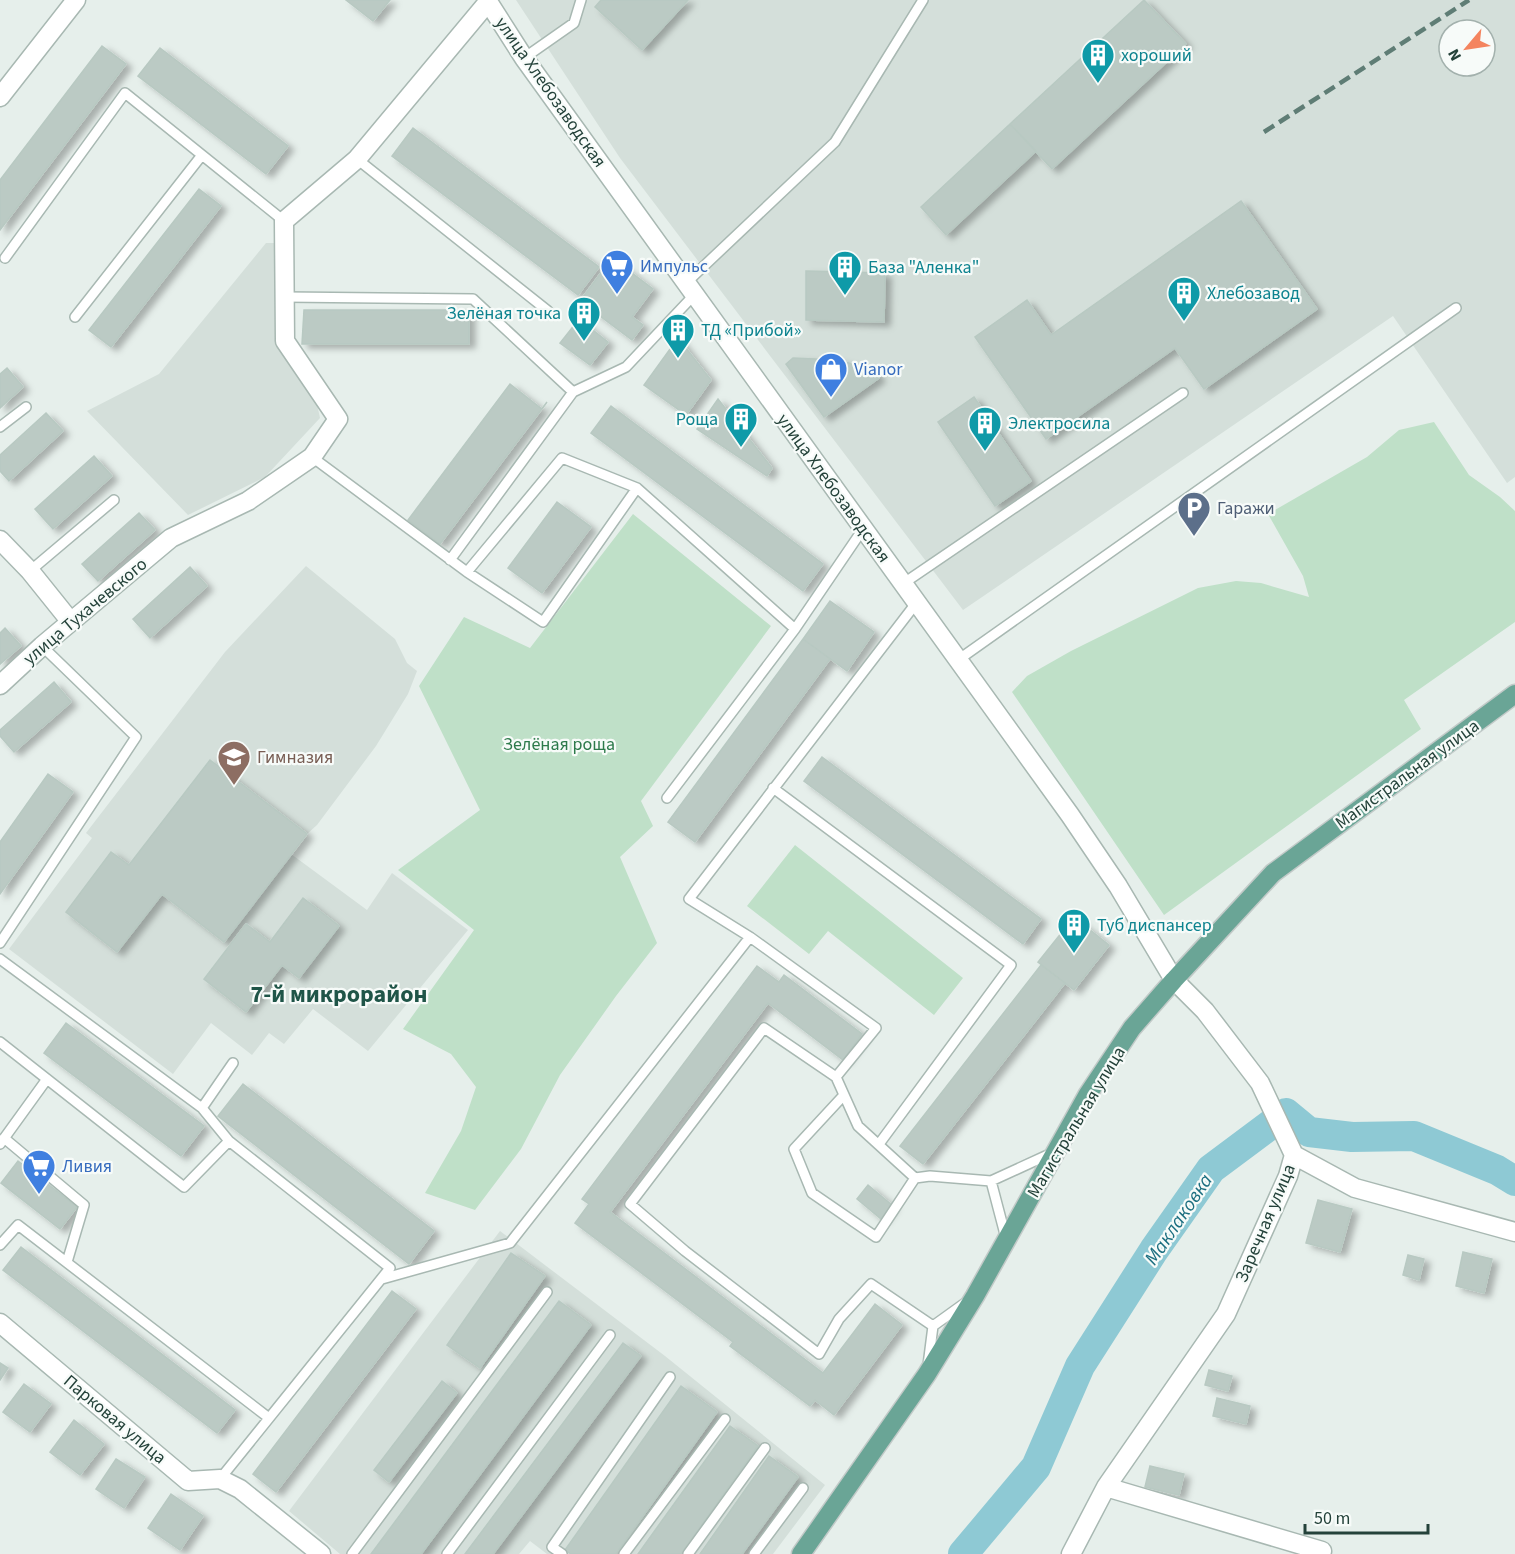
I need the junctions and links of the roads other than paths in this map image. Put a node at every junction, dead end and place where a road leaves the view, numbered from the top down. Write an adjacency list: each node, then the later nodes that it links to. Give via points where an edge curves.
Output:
1 (76, 0): 6 (street)
2 (581, 0): 5 (lane, via 574,23)
3 (923, 0): 11 (lane, via 834,142)
4 (488, 1): 5 (street, улица Хлебозаводская); 8 (street)
5 (524, 58): 11 (street, улица Хлебозаводская)
6 (0, 97)
7 (202, 155): 9 (lane); 10 (lane, via 125,93); 15 (lane)
8 (357, 159): 9 (street); 14 (lane)
9 (284, 221): 12 (street)
10 (5, 258)
11 (691, 288): 16 (lane, via 626,367); 23 (street, улица Хлебозаводская)
12 (285, 297): 16 (lane, via 473,299); 20 (street, via 285,341 338,419)
13 (1456, 308): 33 (lane)
14 (548, 311)
15 (75, 317)
16 (573, 392): 25 (lane)
17 (1184, 393): 28 (lane)
18 (26, 407): 19 (lane)
19 (0, 427)
20 (312, 457): 25 (lane); 30 (street, улица Тухачевского, via 248,501 171,538)
21 (637, 488): 27 (lane, via 562,458); 27 (lane, via 543,622); 31 (lane)
22 (114, 500): 26 (lane)
23 (863, 528): 28 (street, улица Хлебозаводская); 31 (lane)
24 (0, 540): 26 (street)
25 (450, 560): 27 (lane)
26 (30, 572): 30 (street)
27 (467, 572)
28 (904, 584): 29 (street, улица Хлебозаводская)
29 (917, 602): 33 (street, улица Хлебозаводская); 36 (lane)
30 (71, 622): 32 (street, улица Тухачевского)
31 (795, 629): 37 (lane)
32 (42, 646): 34 (street, улица Тухачевского); 39 (lane, via 136,737)
33 (958, 660): 41 (street, улица Хлебозаводская, via 1118,886)
34 (0, 685)
35 (1515, 694): 41 (main road, Магистральная улица, via 1273,873)
36 (774, 789): 38 (lane, via 689,898); 50 (lane, via 1011,965)
37 (668, 798)
38 (750, 938): 44 (lane, via 876,1028); 59 (lane, via 510,1243)
39 (0, 943)
40 (0, 959): 47 (lane)
41 (1174, 980): 51 (main road, Магистральная улица, via 1132,1028 1088,1094); 52 (street, улица Хлебозаводская, via 1205,1011 1260,1083)
42 (0, 1042): 45 (lane)
43 (233, 1063): 47 (lane)
44 (836, 1077): 46 (lane); 63 (lane, via 764,1028 630,1204 819,1354 839,1319 871,1284)
45 (47, 1079): 48 (lane); 49 (lane, via 184,1187)
46 (844, 1095): 50 (lane, via 858,1125); 53 (lane, via 794,1149 812,1193 876,1237)
47 (202, 1108): 49 (lane)
48 (2, 1141): 58 (lane, via 84,1205)
49 (229, 1141): 59 (lane, via 390,1268)
50 (879, 1144): 53 (lane)
51 (1058, 1149): 54 (lane); 56 (main road, Магистральная улица)
52 (1294, 1155): 55 (street, Заречная улица, via 1355,1188); 71 (street, Заречная улица, via 1226,1314)
53 (915, 1178): 54 (lane)
54 (992, 1181): 56 (lane)
55 (1515, 1232)
56 (1006, 1240): 61 (main road, Магистральная улица)
57 (0, 1245): 58 (lane, via 18,1225)
58 (67, 1262): 67 (lane)
59 (382, 1279): 67 (lane)
60 (547, 1292): 75 (lane)
61 (975, 1296): 63 (lane); 65 (main road, Магистральная улица)
62 (0, 1323): 70 (street, Парковая улица, via 188,1480)
63 (933, 1326): 65 (lane)
64 (610, 1335): 76 (lane)
65 (927, 1374): 81 (main road, Магистральная улица)
66 (670, 1377): 77 (lane, via 552,1547)
67 (269, 1418): 70 (lane)
68 (725, 1419): 78 (lane)
69 (765, 1448): 79 (lane)
70 (220, 1479): 74 (street, Парковая улица, via 240,1489)
71 (1106, 1487): 73 (street); 82 (street, Заречная улица)
72 (803, 1488): 80 (lane)
73 (1322, 1551)
74 (321, 1554)
75 (352, 1554)
76 (447, 1554)
77 (561, 1554)
78 (624, 1554)
79 (688, 1554)
80 (754, 1554)
81 (801, 1554)
82 (1071, 1554)

